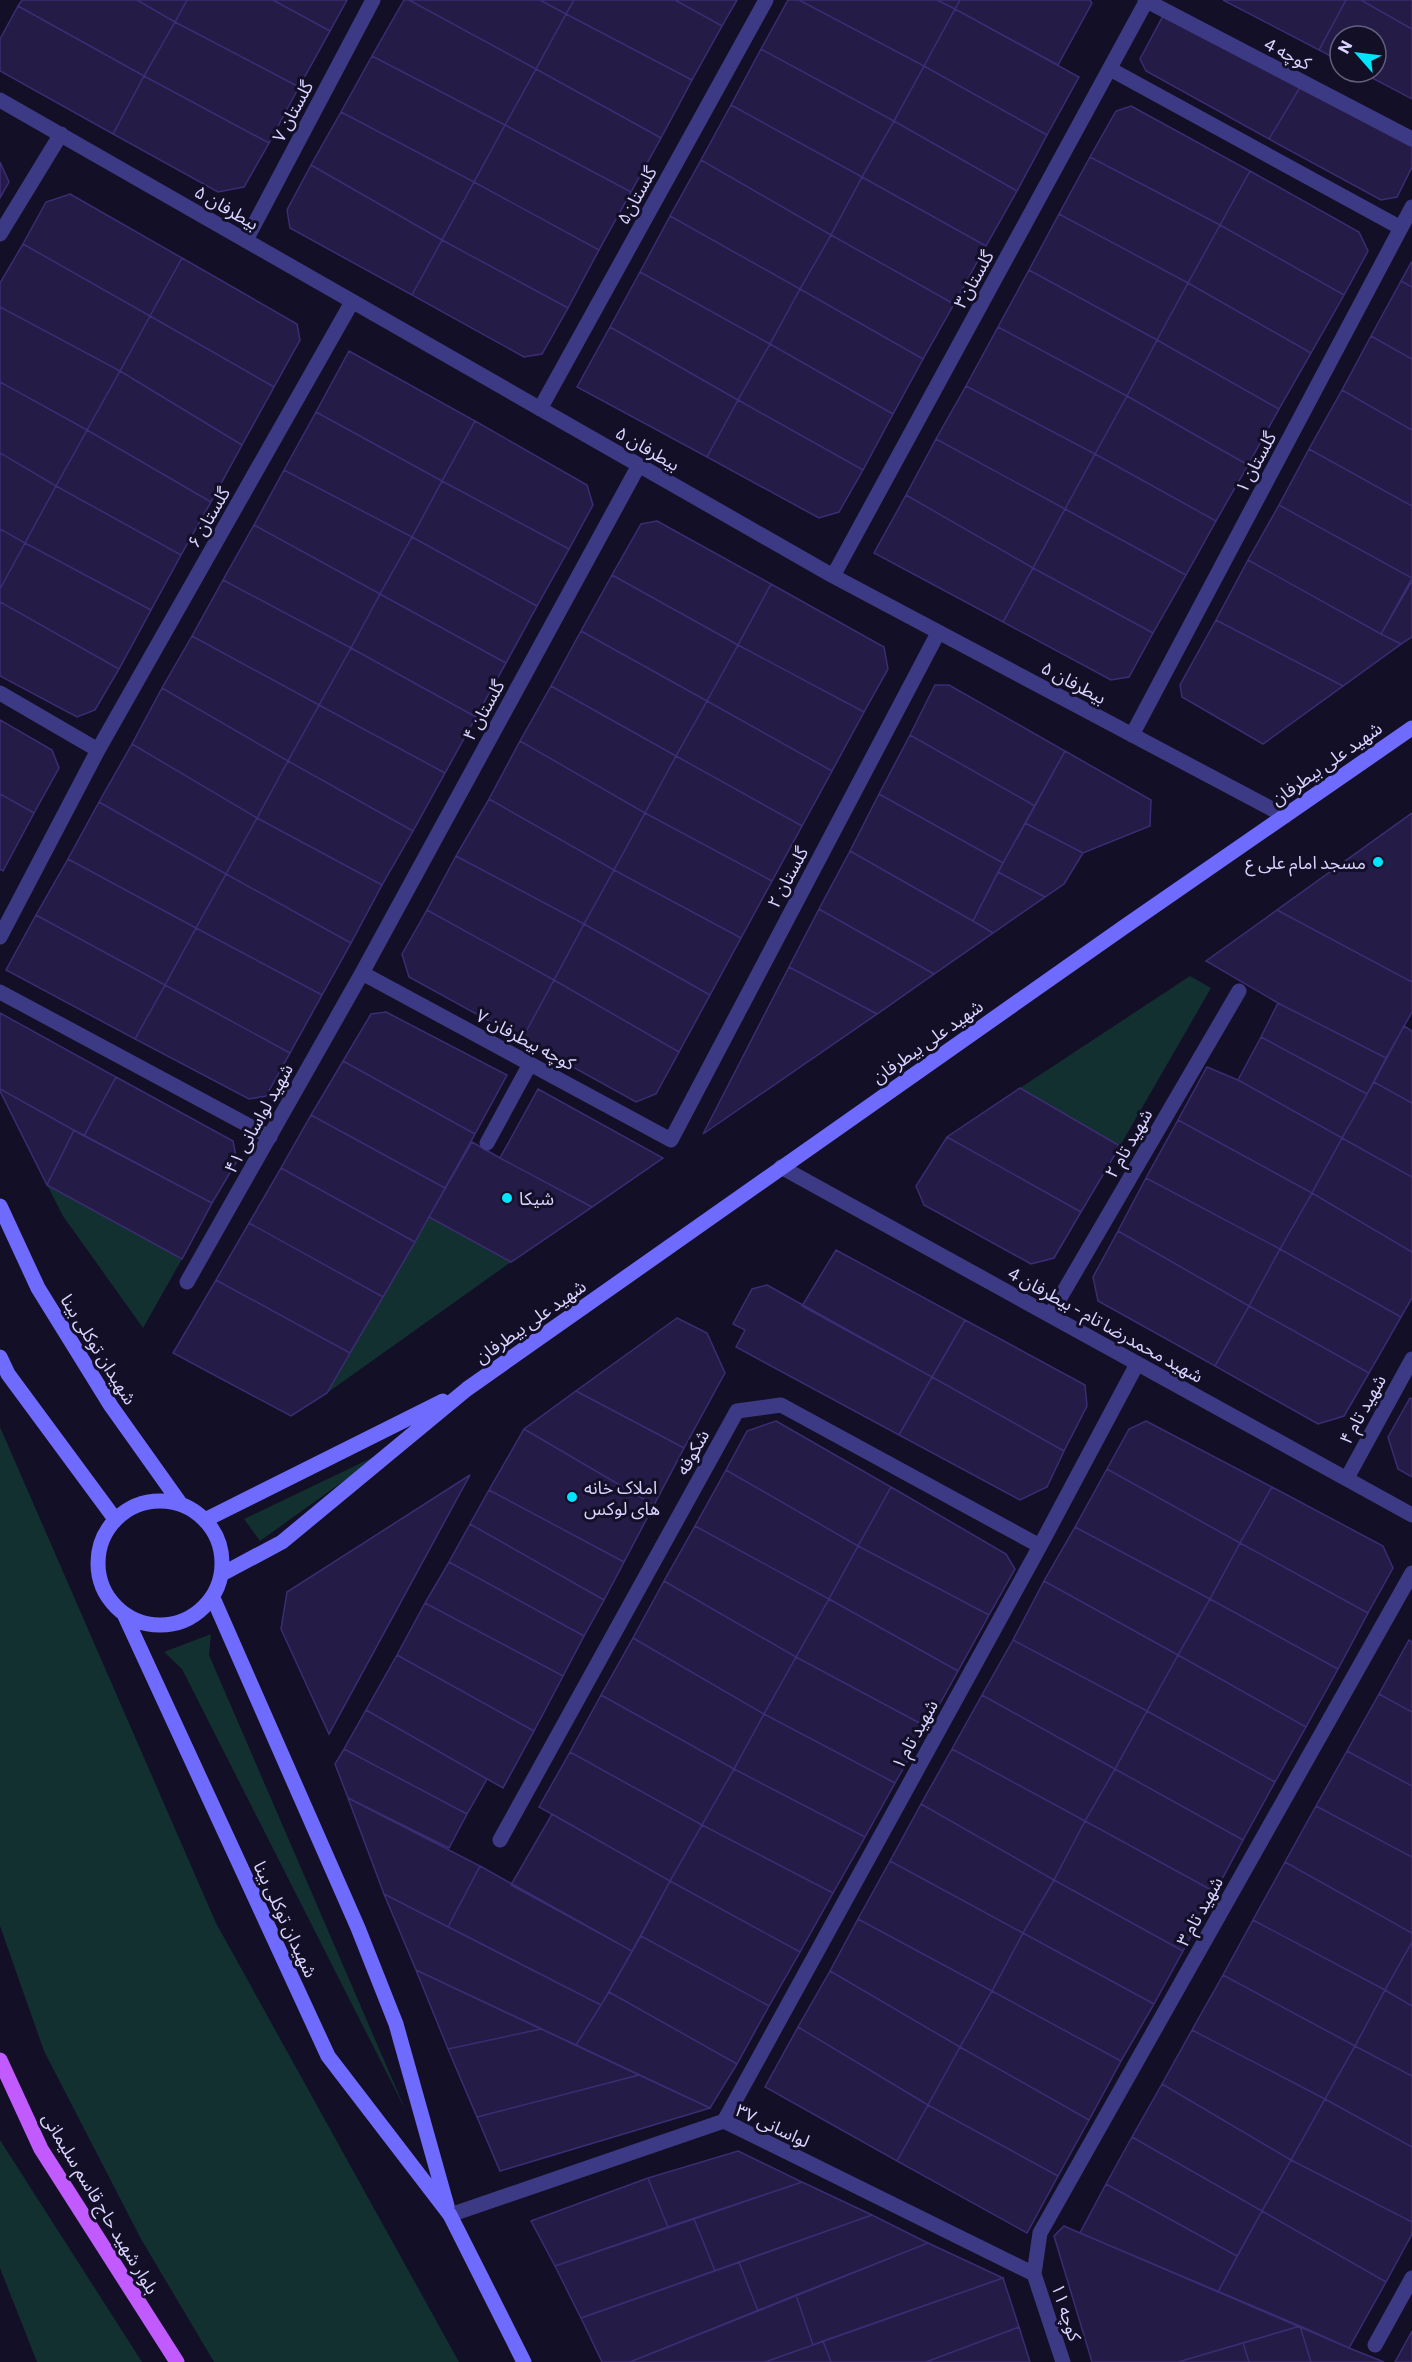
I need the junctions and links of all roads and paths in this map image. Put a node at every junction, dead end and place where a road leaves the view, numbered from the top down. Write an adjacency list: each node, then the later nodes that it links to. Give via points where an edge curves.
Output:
1 (373, 0): 11 (street, گلستان ۷)
2 (766, 0): 13 (street, گلستان۵)
3 (1146, 0): 4 (street, گلستان۳); 7 (street, کوچه 4)
4 (1110, 69): 9 (street); 15 (street, گلستان۳)
5 (0, 100): 6 (street, بیطرفان ۵)
6 (61, 134): 10 (street); 11 (street, بیطرفان ۵)
7 (1412, 139)
8 (1412, 207): 9 (street, گلستان ۱)
9 (1401, 228): 19 (street, گلستان ۱)
10 (0, 234)
11 (246, 240): 12 (street, بیطرفان ۵)
12 (352, 302): 13 (street, بیطرفان ۵); 20 (street, گلستان ۶)
13 (540, 409): 14 (street, بیطرفان ۵)
14 (639, 465): 15 (street, بیطرفان ۵); 23 (street, گلستان ۴)
15 (833, 576): 16 (street, بیطرفان ۵)
16 (938, 633): 19 (street, بیطرفان ۵); 28 (street, گلستان ۲)
17 (0, 693): 20 (street)
18 (1412, 728): 21 (main road, شهید علی بیطرفان)
19 (1132, 735): 21 (street, بیطرفان ۵)
20 (98, 750): 22 (street, گلستان ۶)
21 (1285, 816): 30 (main road, شهید علی بیطرفان)
22 (0, 937)
23 (362, 973): 26 (street, کوچه بیطرفان ۷); 27 (street, شهید لواسانی ۴۱)
24 (1239, 991): 33 (street, شهید تام ۲)
25 (0, 992): 27 (street)
26 (530, 1064): 28 (street, کوچه بیطرفان ۷); 29 (street)
27 (270, 1137): 32 (street, شهید لواسانی ۴۱)
28 (671, 1140)
29 (487, 1143)
30 (781, 1167): 33 (street, شهید محمدرضا تام - بیطرفان 4); 37 (main road, شهید علی بیطرفان)
31 (0, 1206): 39 (main road, شهیدان توکلی بینا, via 39,1288 111,1406)
32 (187, 1282)
33 (1050, 1315): 36 (street, شهید محمدرضا تام - بیطرفان 4)
34 (0, 1357): 41 (main road, via 8,1374)
35 (1412, 1359): 38 (street, شهید تام ۴)
36 (1137, 1364): 38 (street, شهید محمدرضا تام - بیطرفان 4); 43 (street, شهید تام ۱)
37 (467, 1389): 42 (main road, شهید علی بیطرفان); 45 (main road, شهید علی بیطرفان, via 282,1542)
38 (1347, 1478): 40 (street, شهید محمدرضا تام - بیطرفان 4)
39 (180, 1503): 41 (main road, via 157,1500 135,1506); 42 (main road)
40 (1412, 1515)
41 (115, 1519): 47 (main road, via 103,1537 97,1558 99,1581 109,1601)
42 (205, 1520): 45 (main road, via 221,1549)
43 (1040, 1546): 48 (street, شکوفه, via 781,1405 737,1411); 50 (street, شهید تام ۱)
44 (1412, 1573): 52 (street, شهید تام ۳, via 1040,2233)
45 (222, 1574): 46 (main road)
46 (213, 1598): 47 (main road, via 196,1615 172,1626 148,1626); 51 (main road, شهیدان توکلی بینا, via 396,2024)
47 (124, 1616): 51 (main road, شهیدان توکلی بینا, via 328,2056)
48 (500, 1840)
49 (0, 2060): 55 (main road, بلوار شهید حاج قاسم سلیمانی, via 41,2149)
50 (724, 2121): 51 (street, لواسانی ۳۷); 52 (street, لواسانی ۳۷)
51 (450, 2215): 56 (main road, شهیدان توکلی بینا)
52 (1034, 2274): 57 (street, کوچه ۱۱)
53 (1412, 2278): 54 (street)
54 (1375, 2344)
55 (177, 2362)
56 (524, 2362)
57 (1063, 2362)

